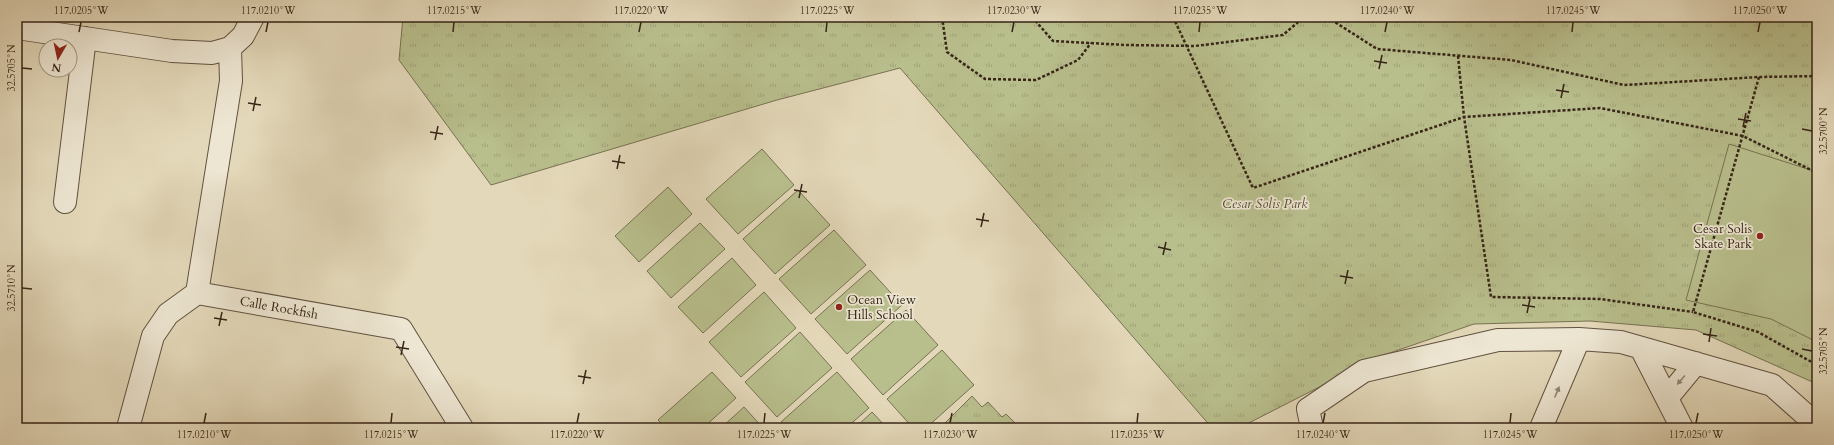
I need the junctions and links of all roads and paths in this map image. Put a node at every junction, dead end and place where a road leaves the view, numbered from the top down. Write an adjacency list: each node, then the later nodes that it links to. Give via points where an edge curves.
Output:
1 (253, 17): 12 (street, via 243,36)
2 (942, 17): 10 (path, via 947,52 985,79 1036,80 1078,60)
3 (1032, 17): 10 (path, via 1053,41)
4 (1173, 17): 11 (path)
5 (1304, 17): 11 (path, via 1283,35)
6 (1327, 17): 13 (path, via 1377,50)
7 (42, 24): 8 (street); 9 (street)
8 (17, 28)
9 (86, 38): 12 (street, via 172,51 212,53); 19 (street)
10 (1091, 43): 11 (path)
11 (1186, 46): 16 (path, via 1253,188)
12 (230, 48): 20 (street, via 231,81)
13 (1458, 56): 15 (path, via 1511,60 1624,85); 16 (path)
14 (1817, 76): 15 (path)
15 (1759, 77): 17 (path)
16 (1464, 117): 17 (path, via 1600,108); 21 (path, via 1492,297 1600,299)
17 (1743, 136): 18 (path); 21 (path)
18 (1817, 173)
19 (65, 202)
20 (197, 294): 29 (street, via 168,314 153,336); 30 (street, Calle Rockfish, via 401,329)
21 (1693, 312): 25 (path, via 1758,332)
22 (1580, 339): 23 (street, via 1621,342); 27 (street, via 1498,340 1364,371); 31 (street, one-way to 22)
23 (1641, 348): 24 (street); 26 (street)
24 (1696, 363): 26 (street, one-way to 26); 28 (street, via 1772,385)
25 (1817, 365)
26 (1666, 398): 32 (street)
27 (1310, 418)
28 (1817, 425)
29 (128, 428)
30 (462, 428)
31 (1541, 428)
32 (1682, 428)

